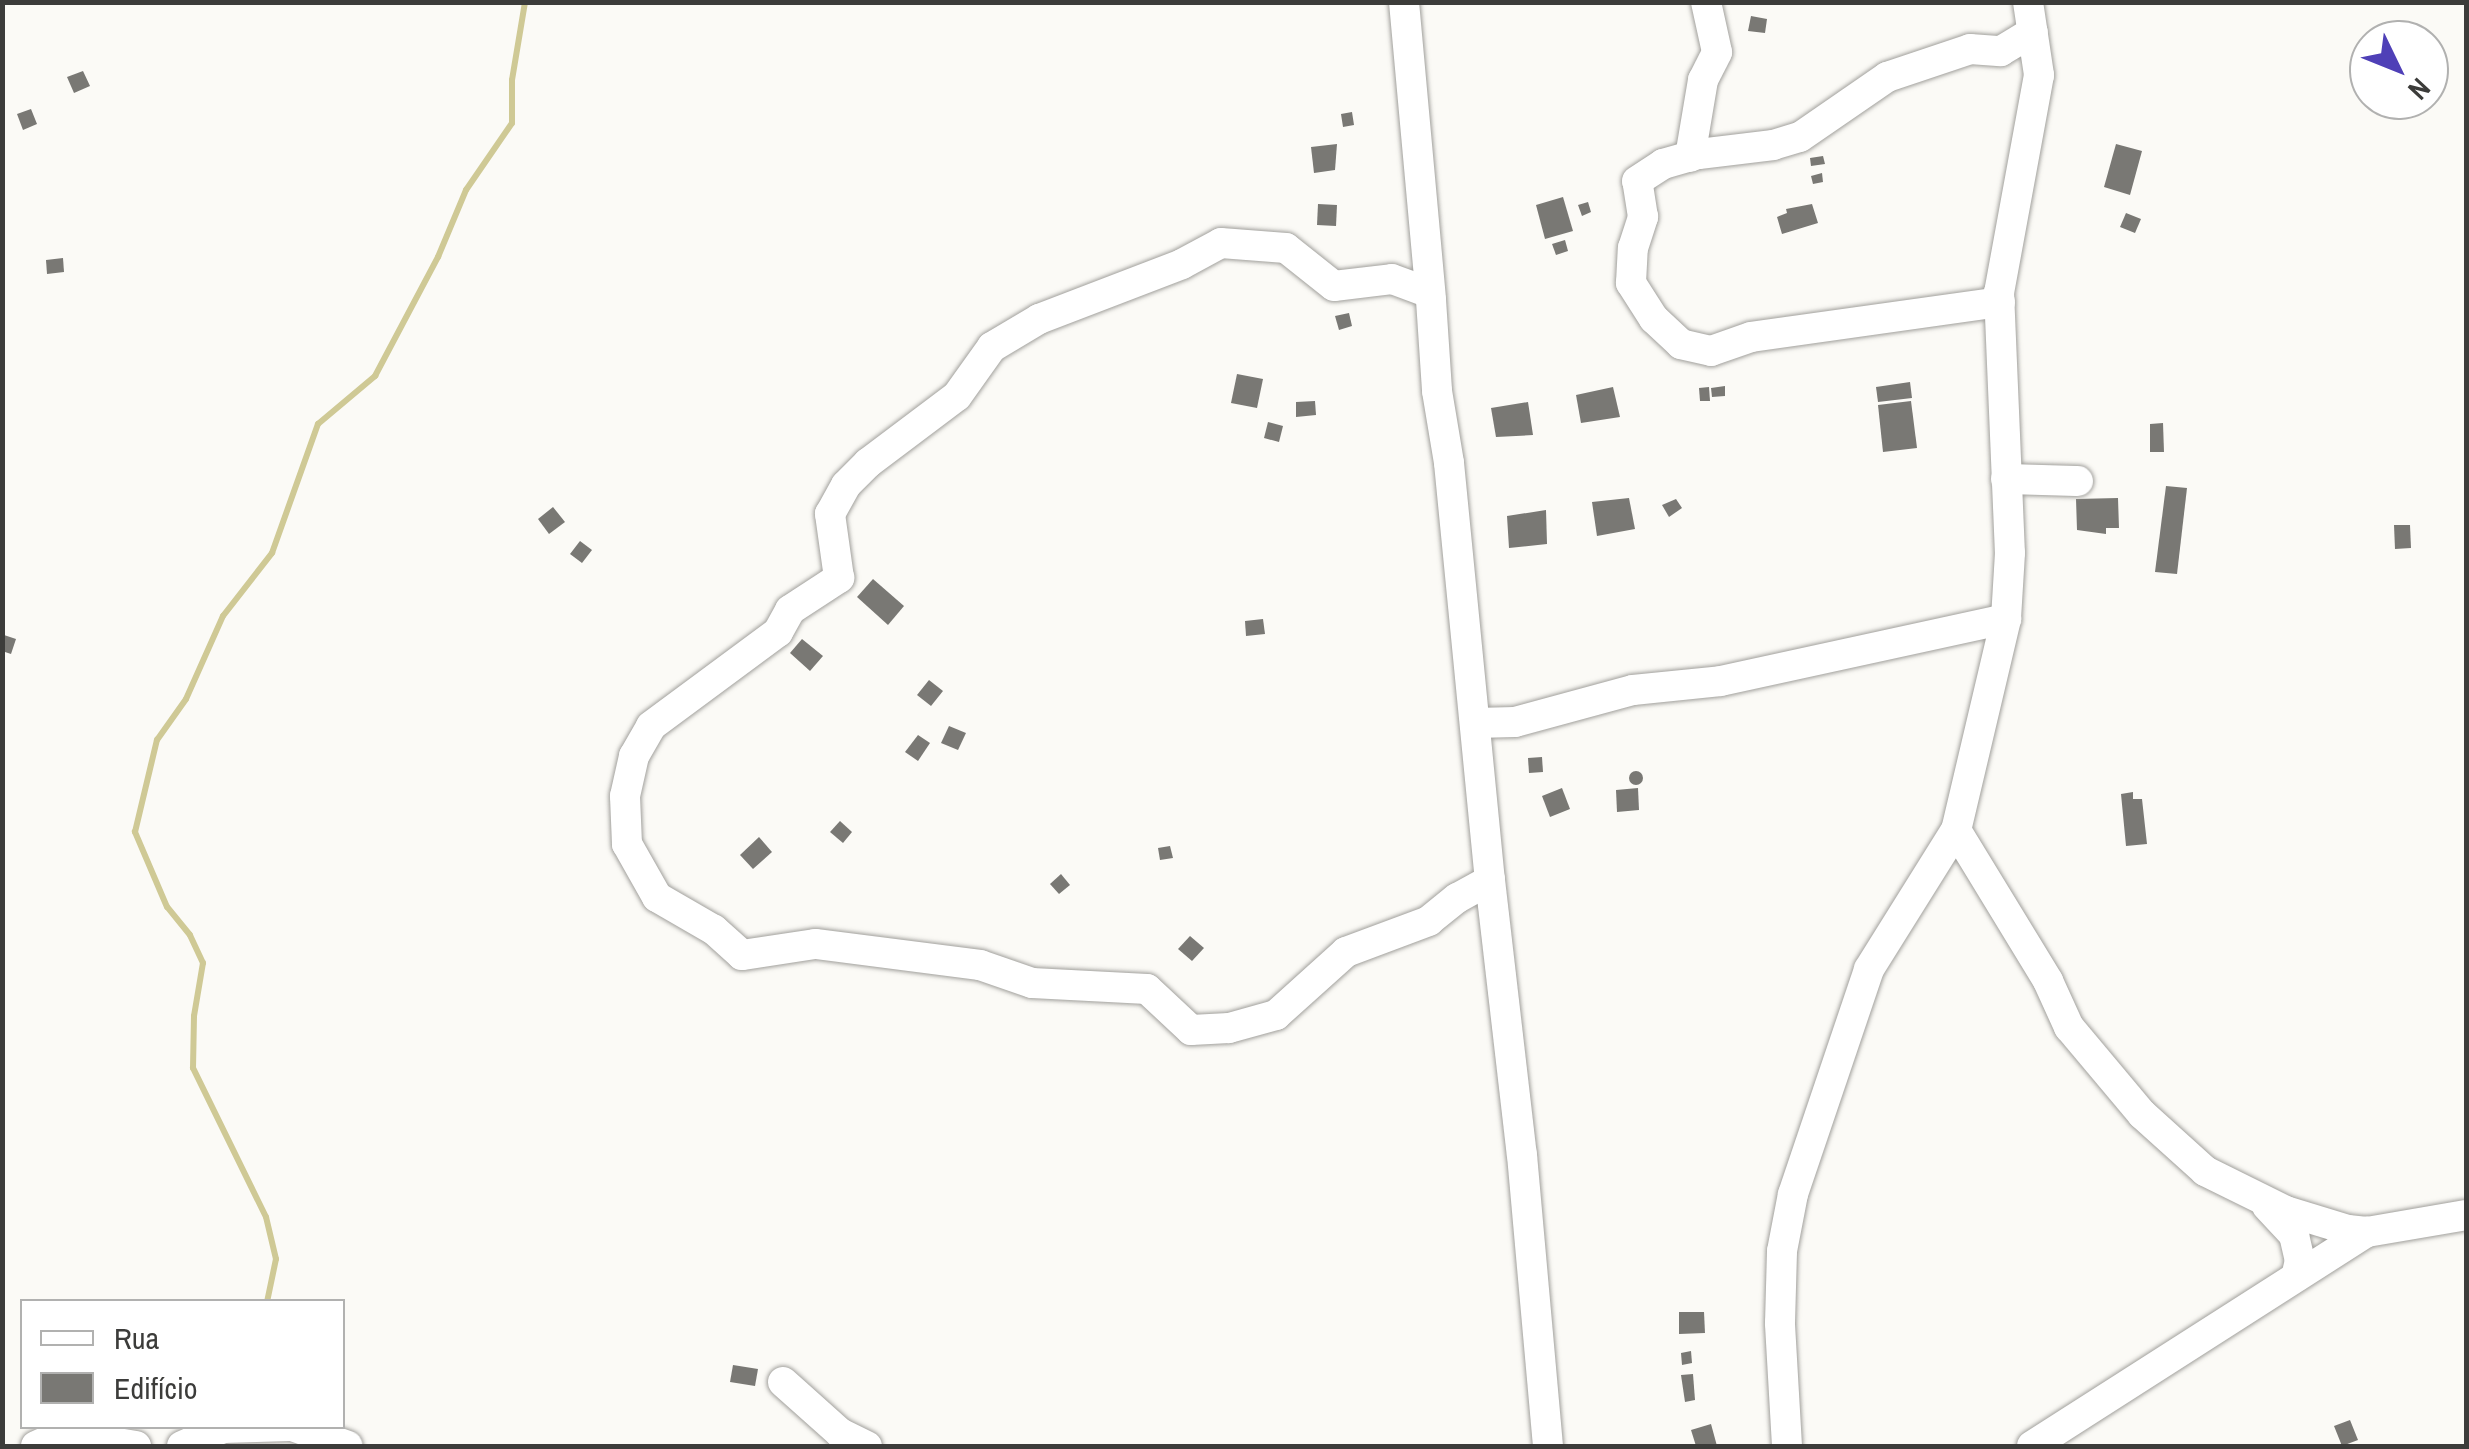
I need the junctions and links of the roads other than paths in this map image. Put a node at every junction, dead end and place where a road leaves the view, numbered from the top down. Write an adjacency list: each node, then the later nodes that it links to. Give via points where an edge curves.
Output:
1 (1404, 2): 5 (street)
2 (1706, 2): 4 (street, via 1717,52 1703,80)
3 (2034, 11): 4 (street, via 2002,51 1970,49 1887,77 1800,136); 6 (street, via 2039,74)
4 (1690, 157): 6 (street, via 1637,181 1643,217 1631,282 1654,320 1681,344 1711,352 1751,337)
5 (1430, 293): 10 (street); 12 (street, via 1392,279 1334,286 1286,248 1221,243 1038,319 992,347 956,396 846,485 830,514 839,578 790,610 778,632 651,726 634,756 625,796 627,844 657,897 742,955 814,944 980,965 1032,983 1147,990 1191,1030 1276,1015 1346,952 1430,920)
6 (2000, 302): 7 (street)
7 (2006, 479): 8 (street); 9 (street)
8 (2078, 481)
9 (2006, 620): 10 (street, via 1721,681 1633,690 1515,722); 11 (street)
10 (1475, 723): 12 (street)
11 (1956, 830): 13 (street, via 2069,1027 2142,1114 2192,1159); 27 (street, via 1868,968 1793,1194 1782,1251 1780,1323)
12 (1490, 880): 26 (street)
13 (2258, 1197): 15 (street); 16 (street, via 2294,1235)
14 (2466, 1216): 15 (street)
15 (2367, 1232): 16 (street)
16 (2296, 1277): 20 (street)
17 (783, 1382): 25 (street, via 840,1434)
18 (221, 1429): 23 (street)
19 (300, 1429): 24 (street)
20 (2070, 1436): 28 (street)
21 (36, 1446): 22 (street, via 63,1434)
22 (136, 1446)
23 (182, 1446)
24 (348, 1446)
25 (867, 1446)
26 (1548, 1446)
27 (1787, 1446)
28 (2032, 1446)

